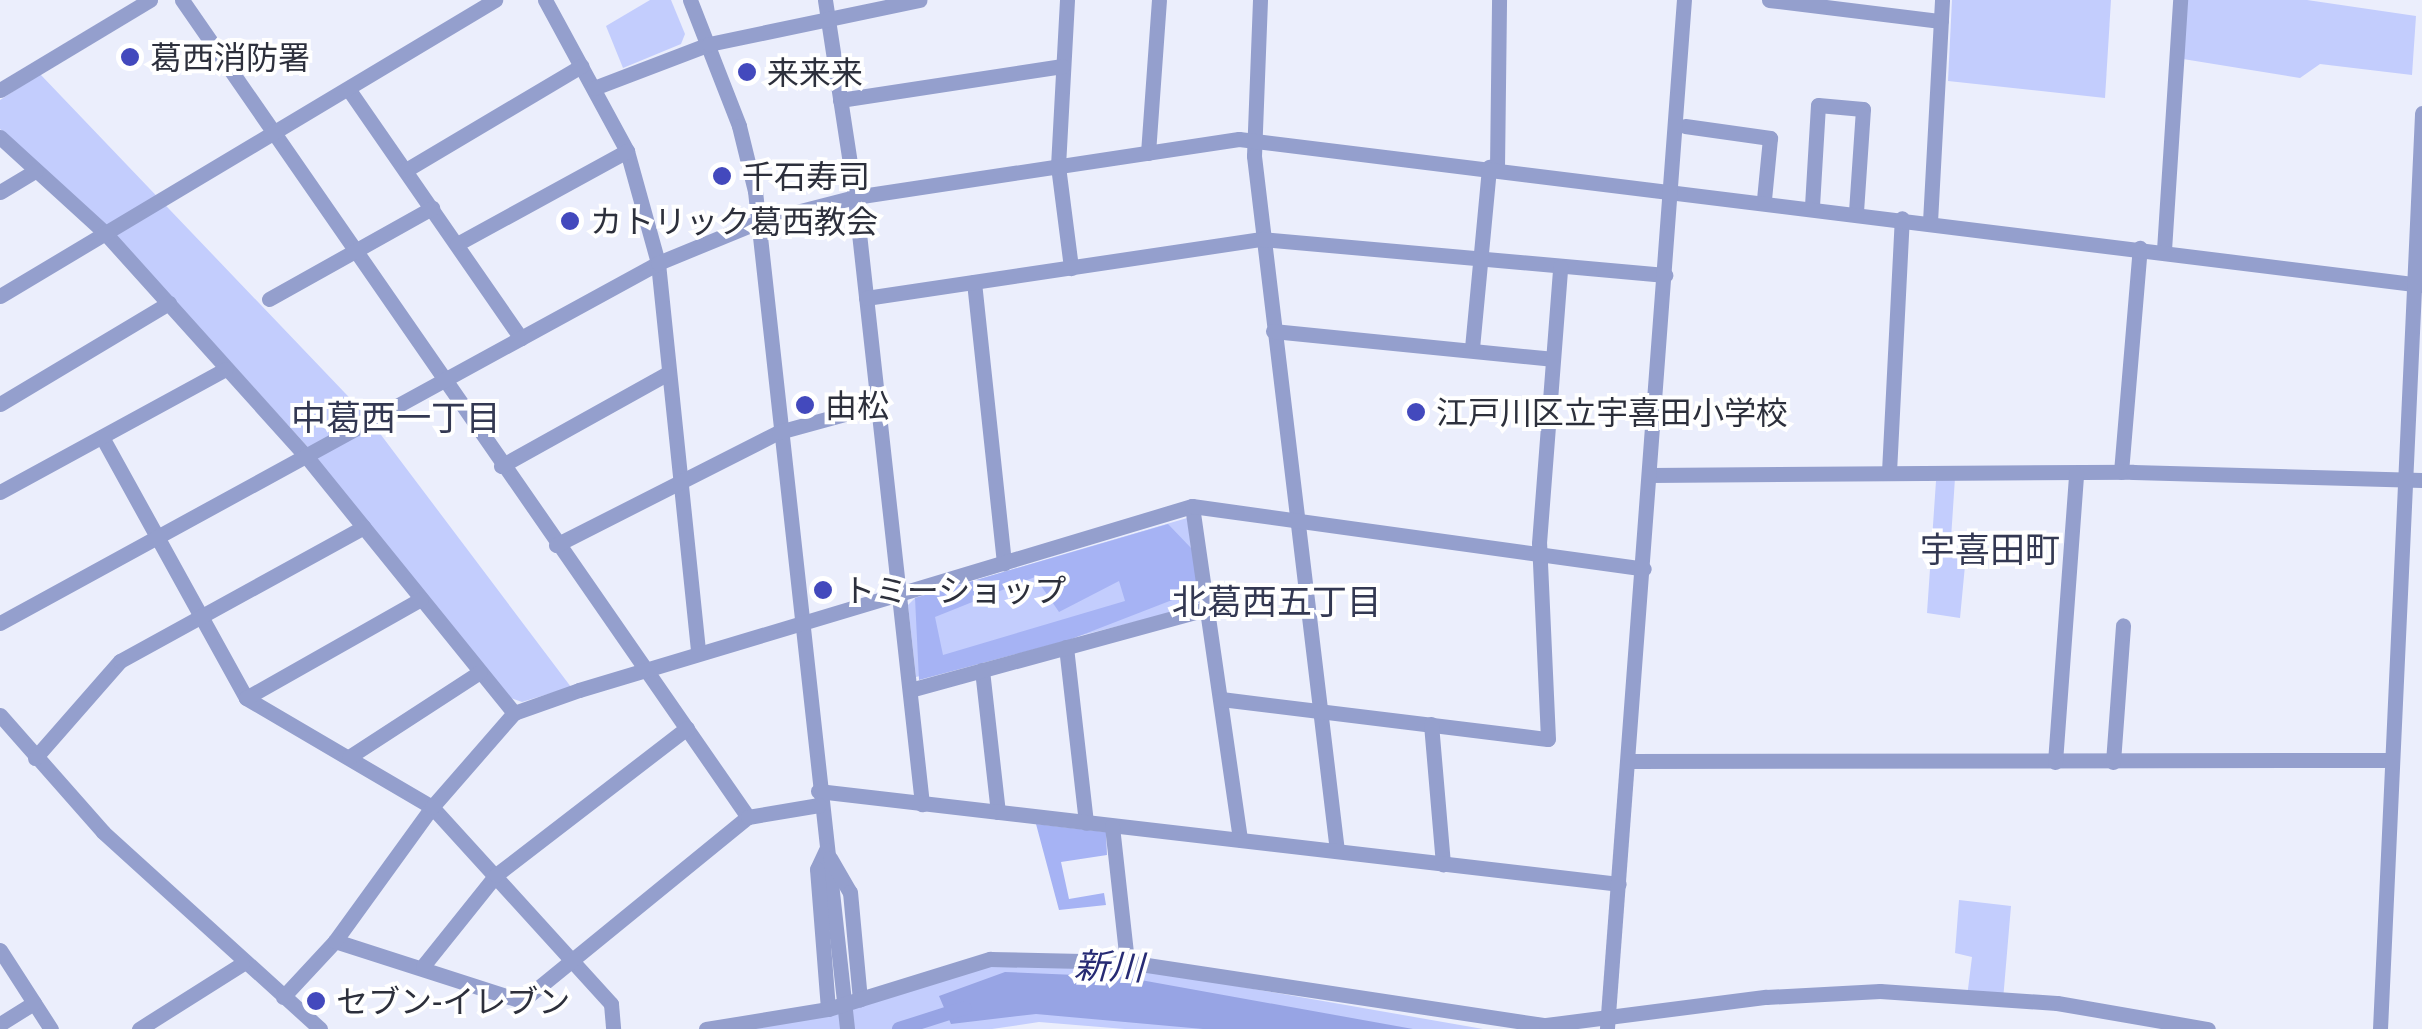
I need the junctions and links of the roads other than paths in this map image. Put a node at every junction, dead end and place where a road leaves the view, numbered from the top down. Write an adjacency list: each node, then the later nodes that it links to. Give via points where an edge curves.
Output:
1 (150, 0): 21 (street)
2 (182, 0): 26 (street)
3 (545, 0): 18 (street)
4 (690, 0): 17 (street)
5 (918, 0): 15 (street)
6 (1067, 0): 19 (street)
7 (1159, 0): 30 (street)
8 (1260, 0): 28 (street)
9 (1499, 0): 32 (street)
10 (1684, 0): 35 (street)
11 (1769, 0): 16 (street)
12 (1942, 0): 16 (street)
13 (2180, 0): 49 (street)
14 (489, 2): 22 (street)
15 (826, 7): 17 (street); 23 (street)
16 (1941, 21): 44 (street)
17 (709, 44): 20 (street); 43 (street, via 738,126)
18 (581, 66): 20 (street); 33 (street)
19 (1062, 66): 23 (street); 31 (street)
20 (594, 88): 29 (street)
21 (0, 90)
22 (349, 90): 26 (street); 33 (street)
23 (840, 100): 37 (street)
24 (2422, 113): 57 (street)
25 (1685, 126): 38 (street, via 1770,138)
26 (273, 134): 45 (street); 50 (street)
27 (0, 137): 34 (street)
28 (1252, 138): 30 (street); 32 (street); 46 (street)
29 (627, 151): 47 (street); 52 (street)
30 (1148, 152): 31 (street)
31 (1058, 166): 37 (street); 54 (street)
32 (1493, 168): 35 (street); 51 (street)
33 (406, 170): 40 (street)
34 (36, 171): 36 (street); 45 (street)
35 (1670, 189): 38 (street); 55 (street)
36 (0, 192)
37 (856, 196): 43 (street); 59 (street)
38 (1764, 199): 39 (street)
39 (1812, 206): 41 (street); 41 (street, via 1818,106 1863,109)
40 (432, 208): 47 (street); 50 (street)
41 (1856, 212): 42 (street)
42 (1902, 218): 44 (street); 75 (street)
43 (758, 222): 52 (street); 71 (street)
44 (1930, 222): 48 (street)
45 (106, 233): 58 (street); 61 (street)
46 (1262, 239): 51 (street); 54 (street); 62 (street)
47 (456, 244): 63 (street)
48 (2140, 248): 49 (street); 76 (street)
49 (2164, 250): 57 (street)
50 (356, 251): 60 (street); 68 (street)
51 (1478, 259): 53 (street); 64 (street)
52 (658, 263): 63 (street); 67 (street)
53 (1560, 267): 55 (street); 65 (street)
54 (1071, 268): 56 (street)
55 (1665, 276): 78 (street)
56 (974, 282): 59 (street); 89 (street)
57 (2418, 284): 79 (street)
58 (0, 296)
59 (866, 298): 70 (street)
60 (268, 299)
61 (169, 302): 66 (street); 69 (street)
62 (1273, 330): 64 (street); 84 (street)
63 (521, 338): 68 (street)
64 (1472, 348): 65 (street)
65 (1552, 359): 88 (street)
66 (226, 369): 72 (street); 73 (street)
67 (668, 373): 74 (street); 82 (street)
68 (442, 380): 73 (street); 74 (street)
69 (0, 404)
70 (878, 405): 71 (street); 91 (street)
71 (779, 432): 82 (street); 97 (street)
72 (102, 437): 81 (street); 86 (street)
73 (306, 456): 85 (street); 86 (street)
74 (501, 466): 87 (street)
75 (1889, 472): 77 (street); 78 (street)
76 (2121, 472): 77 (street); 79 (street)
77 (2076, 474): 115 (street)
78 (1650, 475): 90 (street)
79 (2402, 479): 80 (street); 113 (street)
80 (2422, 480)
81 (3, 485)
82 (680, 488): 87 (street); 99 (street)
83 (1192, 506): 84 (street); 89 (street); 93 (street)
84 (1294, 519): 88 (street); 106 (street)
85 (364, 527): 92 (street); 94 (street)
86 (156, 536): 94 (street); 95 (street)
87 (556, 545): 100 (street)
88 (1540, 555): 90 (street); 109 (street, via 1548,739)
89 (1004, 563): 91 (street)
90 (1644, 569): 114 (street)
91 (899, 595): 97 (street); 103 (street)
92 (422, 600): 102 (street); 104 (street)
93 (1207, 609): 98 (street); 105 (street)
94 (200, 615): 104 (street); 112 (street, via 120,661)
95 (0, 623)
96 (2123, 625): 116 (street)
97 (798, 626): 99 (street); 117 (street)
98 (1066, 648): 101 (street); 122 (street)
99 (698, 654): 100 (street)
100 (646, 670): 107 (street); 110 (street)
101 (982, 670): 103 (street); 120 (street)
102 (480, 672): 107 (street); 111 (street)
103 (910, 690): 118 (street)
104 (246, 698): 111 (street)
105 (1221, 698): 106 (street); 124 (street)
106 (1319, 711): 109 (street); 126 (street)
107 (514, 713): 119 (street)
108 (0, 715): 112 (street)
109 (1430, 724): 127 (street)
110 (687, 728): 121 (street); 128 (street)
111 (349, 757): 119 (street)
112 (35, 758): 134 (street, via 102,832)
113 (2390, 760): 116 (street); 149 (street)
114 (1629, 761): 115 (street); 129 (street)
115 (2055, 762): 116 (street)
116 (2112, 762)
117 (818, 798): 118 (street); 121 (street); 125 (street)
118 (922, 804): 120 (street)
119 (432, 807): 128 (street); 130 (street)
120 (998, 812): 122 (street)
121 (748, 816): 132 (street)
122 (1086, 822): 123 (street)
123 (1112, 826): 124 (street); 133 (street)
124 (1240, 840): 126 (street)
125 (826, 850): 137 (street, via 850,892); 139 (street, via 817,869); 147 (street)
126 (1337, 852): 127 (street)
127 (1443, 864): 129 (street)
128 (496, 875): 132 (street); 135 (street)
129 (1619, 884): 141 (street)
130 (336, 941): 135 (street); 136 (street)
131 (0, 950): 138 (street)
132 (574, 962): 135 (street, via 522,1001); 145 (street, via 611,1004)
133 (1127, 962): 137 (street, via 990,959); 141 (street, via 1546,1025)
134 (242, 964): 136 (street); 143 (street)
135 (423, 966)
136 (283, 997): 144 (street)
137 (860, 1000): 139 (street)
138 (34, 1002): 140 (street); 142 (street)
139 (828, 1009): 146 (street)
140 (0, 1024)
141 (1608, 1024): 148 (street, via 1766,998 1880,991 2057,1003)
142 (50, 1029)
143 (139, 1029)
144 (320, 1029)
145 (613, 1029)
146 (706, 1029)
147 (847, 1029)
148 (2208, 1029)
149 (2380, 1029)

